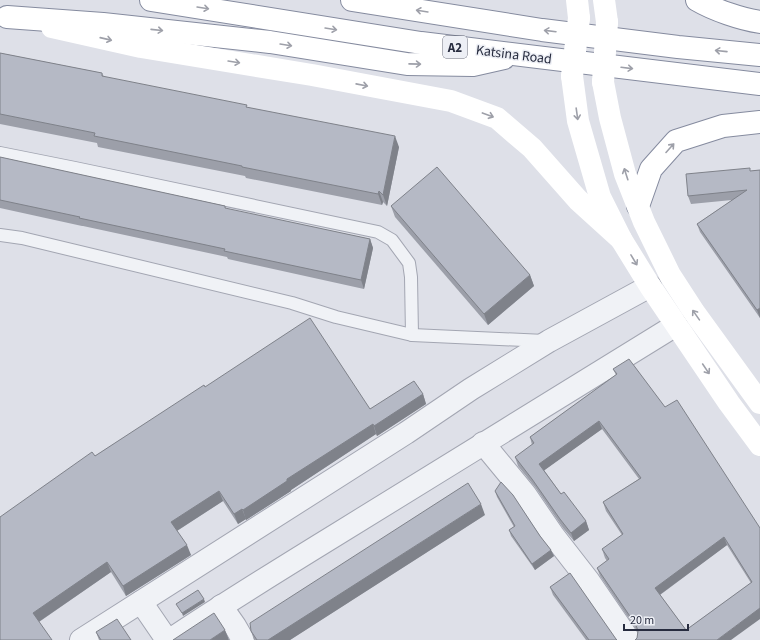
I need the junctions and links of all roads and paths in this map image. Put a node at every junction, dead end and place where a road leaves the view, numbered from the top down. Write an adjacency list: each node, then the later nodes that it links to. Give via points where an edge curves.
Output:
1 (151, 0): 8 (main road, Katsina Road / A2, one-way to 8, via 421,43)
2 (352, 0): 9 (main road, Katsina Road / A2, one-way to 2, via 542,30)
3 (604, 0): 13 (main road, one-way to 3, bridge, via 610,118 603,82 607,22)
4 (697, 0): 7 (main road, via 747,20)
5 (578, 9): 15 (main road, one-way to 15, bridge, via 572,76 578,121 600,197)
6 (3, 16): 8 (main road, one-way to 8, via 270,42 406,64 473,65); 15 (main road, one-way to 15, via 141,47 451,101 497,118 532,148 578,200)
7 (760, 22)
8 (518, 55): 10 (main road, Katsina Road / A2, one-way to 10)
9 (760, 55)
10 (760, 84)
11 (760, 122): 13 (main road, one-way to 11, via 651,169 676,141 723,126)
12 (0, 153): 18 (lane, via 378,232 392,240 409,263 412,277)
13 (638, 206): 20 (main road, one-way to 13, via 670,275)
14 (0, 235): 18 (lane, via 22,238 292,303 336,317)
15 (621, 239): 16 (main road, one-way to 16)
16 (650, 286): 17 (main road); 19 (street)
17 (676, 325): 21 (street); 22 (main road, one-way to 22)
18 (412, 335): 19 (lane)
19 (549, 341): 23 (street)
20 (760, 403)
21 (483, 443): 24 (street); 28 (street, via 525,494)
22 (760, 445)
23 (141, 602): 25 (street); 26 (street)
24 (221, 606): 26 (street); 27 (street)
25 (81, 640)
26 (168, 640)
27 (243, 640)
28 (629, 640)

